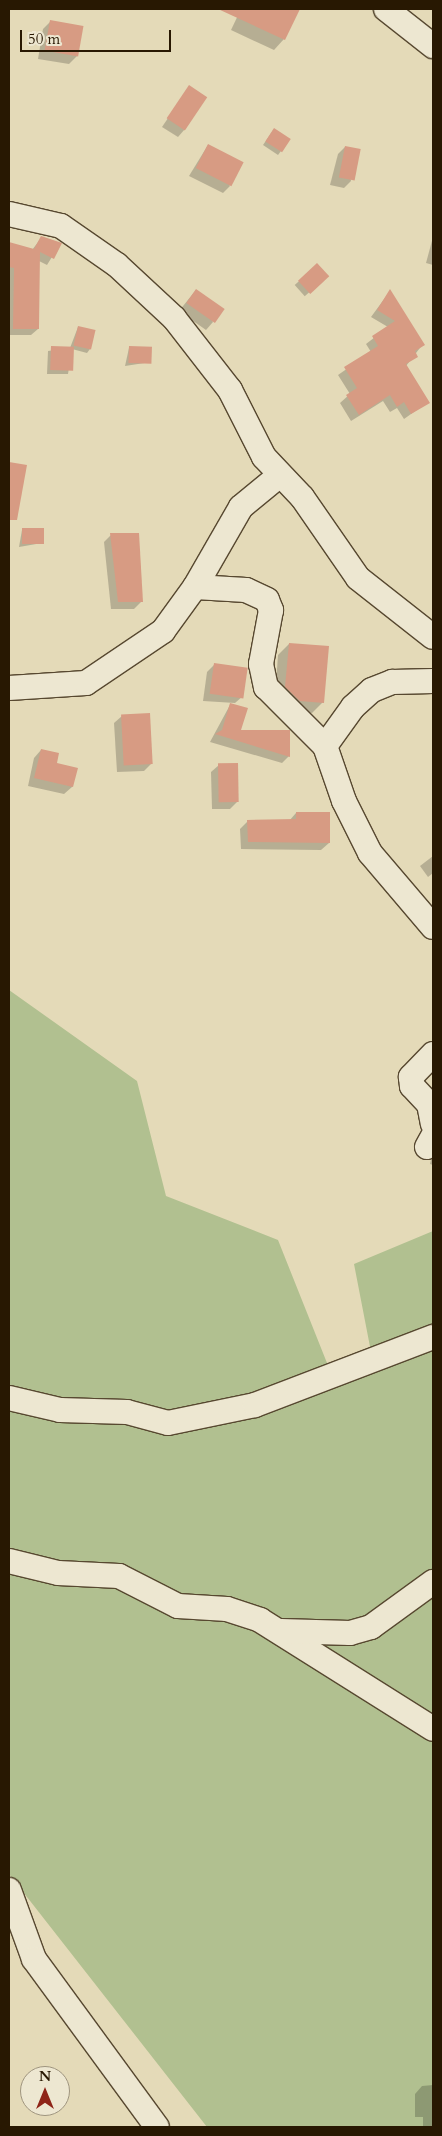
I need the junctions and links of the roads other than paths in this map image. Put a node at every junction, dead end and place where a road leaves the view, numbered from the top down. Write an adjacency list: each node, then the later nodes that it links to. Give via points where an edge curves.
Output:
1 (386, 9): 2 (street)
2 (433, 46)
3 (9, 214): 4 (street, via 61,226 116,265 174,318 219,373 256,445)
4 (280, 475): 5 (street, via 241,506); 6 (street, via 302,497 358,578)
5 (195, 587): 8 (street, via 163,631 86,683); 9 (street, via 246,590 266,600 270,619 262,664 266,687)
6 (433, 637)
7 (433, 681): 9 (street, via 392,682 372,690 353,707)
8 (9, 688)
9 (325, 746): 10 (street, via 344,802 370,853)
10 (433, 927)
11 (433, 1054): 12 (street, via 411,1077 412,1086 429,1104)
12 (433, 1124)
13 (433, 1337): 14 (street, via 255,1405 168,1423 127,1412 71,1411)
14 (9, 1398)
15 (9, 1560): 17 (street, via 58,1573 119,1576 178,1606 236,1611)
16 (433, 1582): 17 (street, via 371,1627 350,1633)
17 (279, 1631): 18 (street)
18 (433, 1729)
19 (9, 1890): 20 (street, via 34,1958)
20 (157, 2127)

